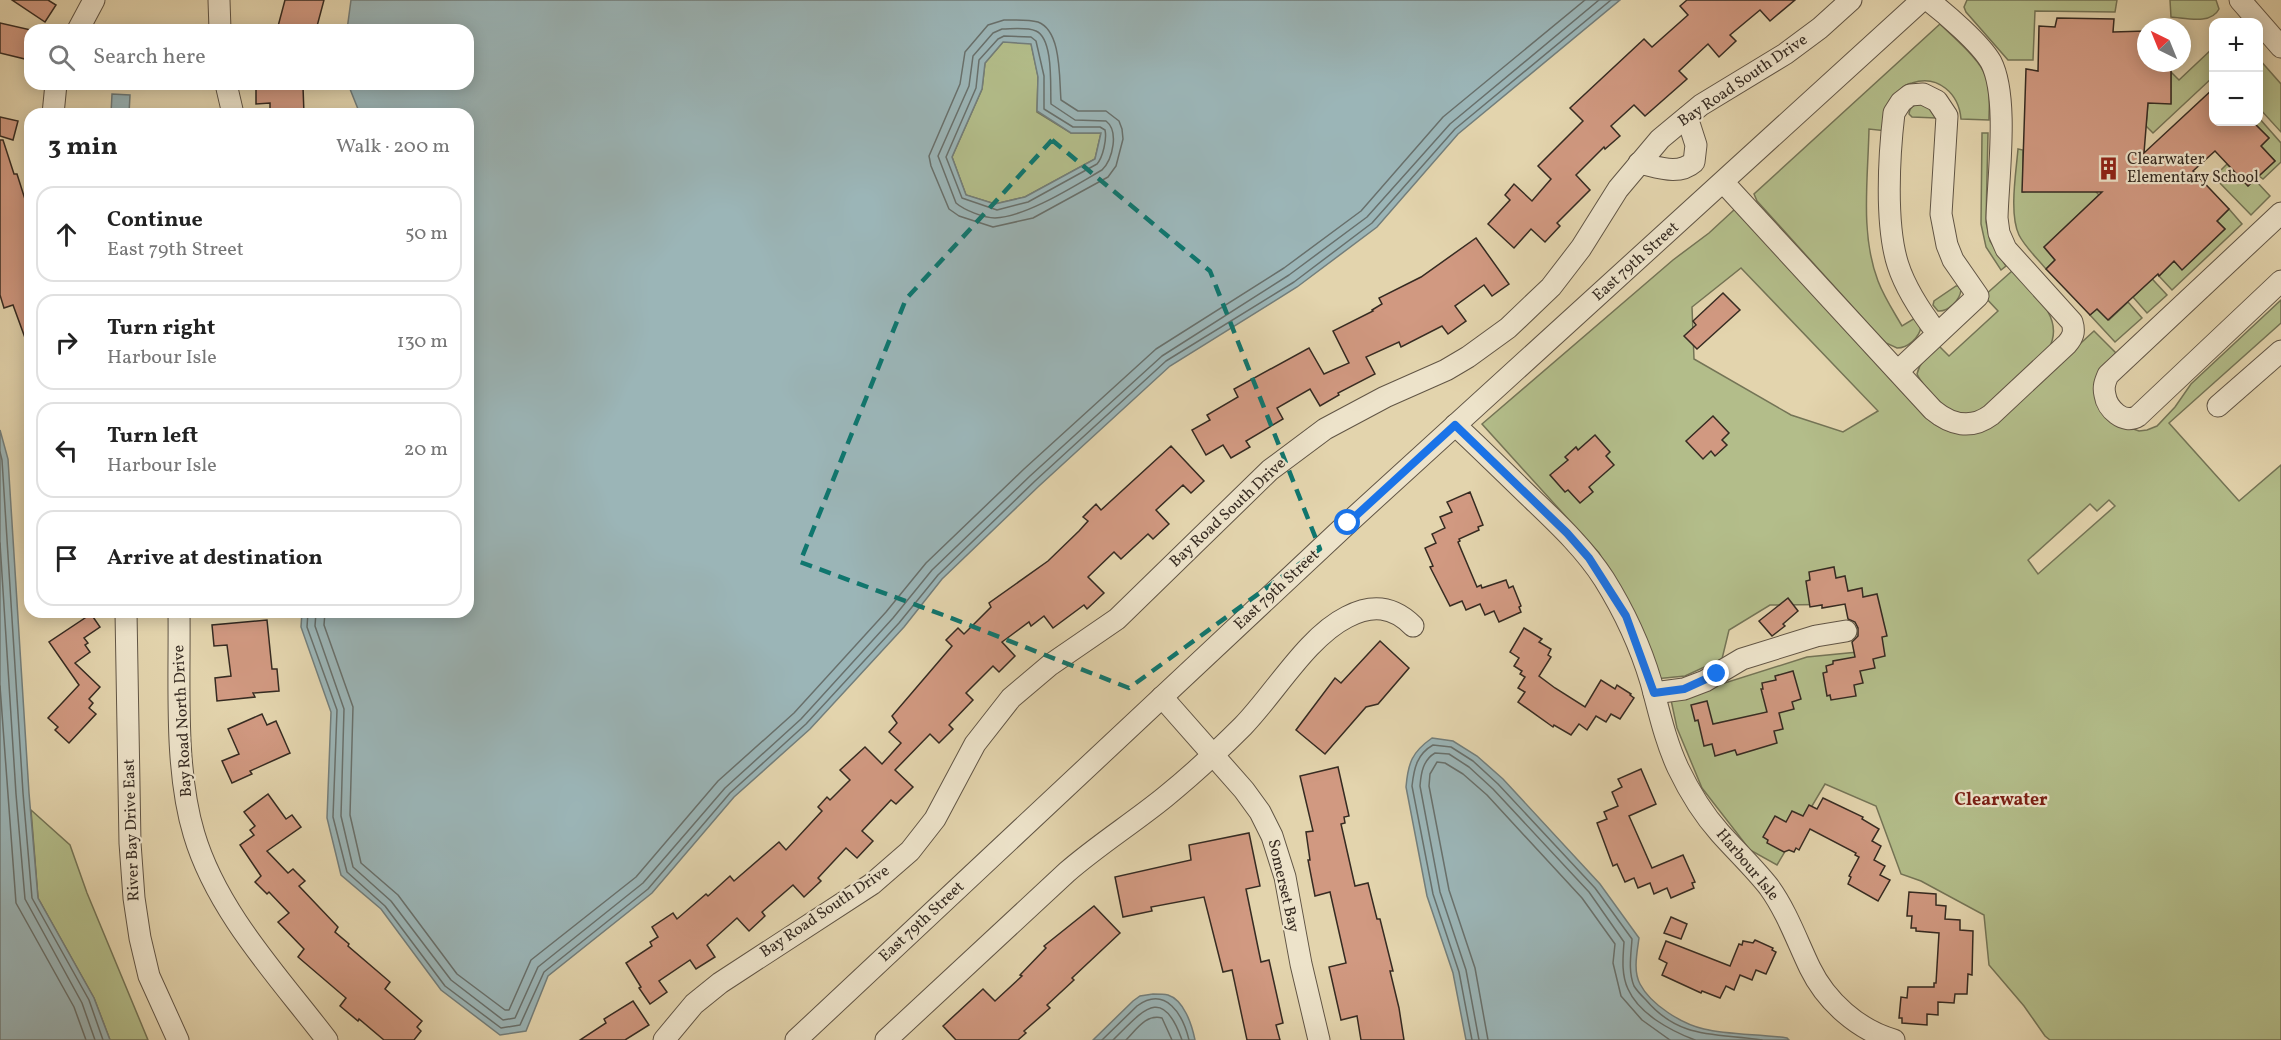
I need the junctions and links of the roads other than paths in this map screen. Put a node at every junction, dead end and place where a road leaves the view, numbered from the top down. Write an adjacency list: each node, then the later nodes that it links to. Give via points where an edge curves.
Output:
1 (94, 0): 7 (street)
2 (219, 0): 8 (street)
3 (1851, 0): 14 (street, Bay Road South Drive, via 1785,54)
4 (1922, 0): 16 (street, East 79th Street)
5 (1928, 0): 21 (street, via 1974,42 1996,73 2001,108 1999,233 2006,249 2072,322 2074,333 2067,344 1980,423 1956,424 1943,418)
6 (2240, 0): 9 (street)
7 (81, 24)
8 (220, 24)
9 (2281, 47)
10 (55, 90): 12 (street)
11 (227, 90): 13 (street)
12 (54, 108)
13 (232, 108)
14 (1687, 117): 15 (street, Bay Road South Drive); 15 (street, via 1696,145 1694,162 1679,170)
15 (1639, 163): 33 (street, Bay Road South Drive, via 1551,287 1508,328 1446,370 1325,429 1270,470 1117,620 1050,665 1011,698 984,730 935,819 910,851 872,884 720,983 694,1004)
16 (1724, 183): 21 (street); 23 (street, East 79th Street)
17 (2281, 213): 18 (street, via 2108,375 2104,394 2109,406 2125,418 2138,416)
18 (2281, 280)
19 (1937, 333): 19 (street, via 1978,296 1950,252 1941,214 1947,116 1937,101 1923,94 1910,95 1894,113 1890,218 1898,265 1919,309); 21 (street)
20 (2281, 351): 22 (street)
21 (1898, 371)
22 (2218, 406)
23 (1455, 425): 28 (street, Harbour Isle, via 1589,558 1626,616); 29 (street, East 79th Street)
24 (126, 618): 31 (street, River Bay Drive East, via 130,853 136,918 149,976)
25 (179, 618): 32 (street, Bay Road North Drive, via 182,761 189,818 199,849 233,915)
26 (1413, 626): 30 (street, via 1401,614 1381,609 1361,610 1345,618 1309,648 1243,725)
27 (1846, 631): 28 (street, via 1742,659 1684,689)
28 (1654, 693): 37 (street, Harbour Isle, via 1685,783 1718,831 1772,891 1819,983 1852,1019)
29 (1162, 698): 30 (street, Somerset Bay); 34 (street, East 79th Street)
30 (1212, 754): 35 (street, via 1165,797 1067,872); 36 (street, Somerset Bay, via 1250,798 1275,844)
31 (178, 1040)
32 (327, 1040)
33 (664, 1040)
34 (796, 1040)
35 (886, 1040)
36 (1318, 1040)
37 (1894, 1040)

